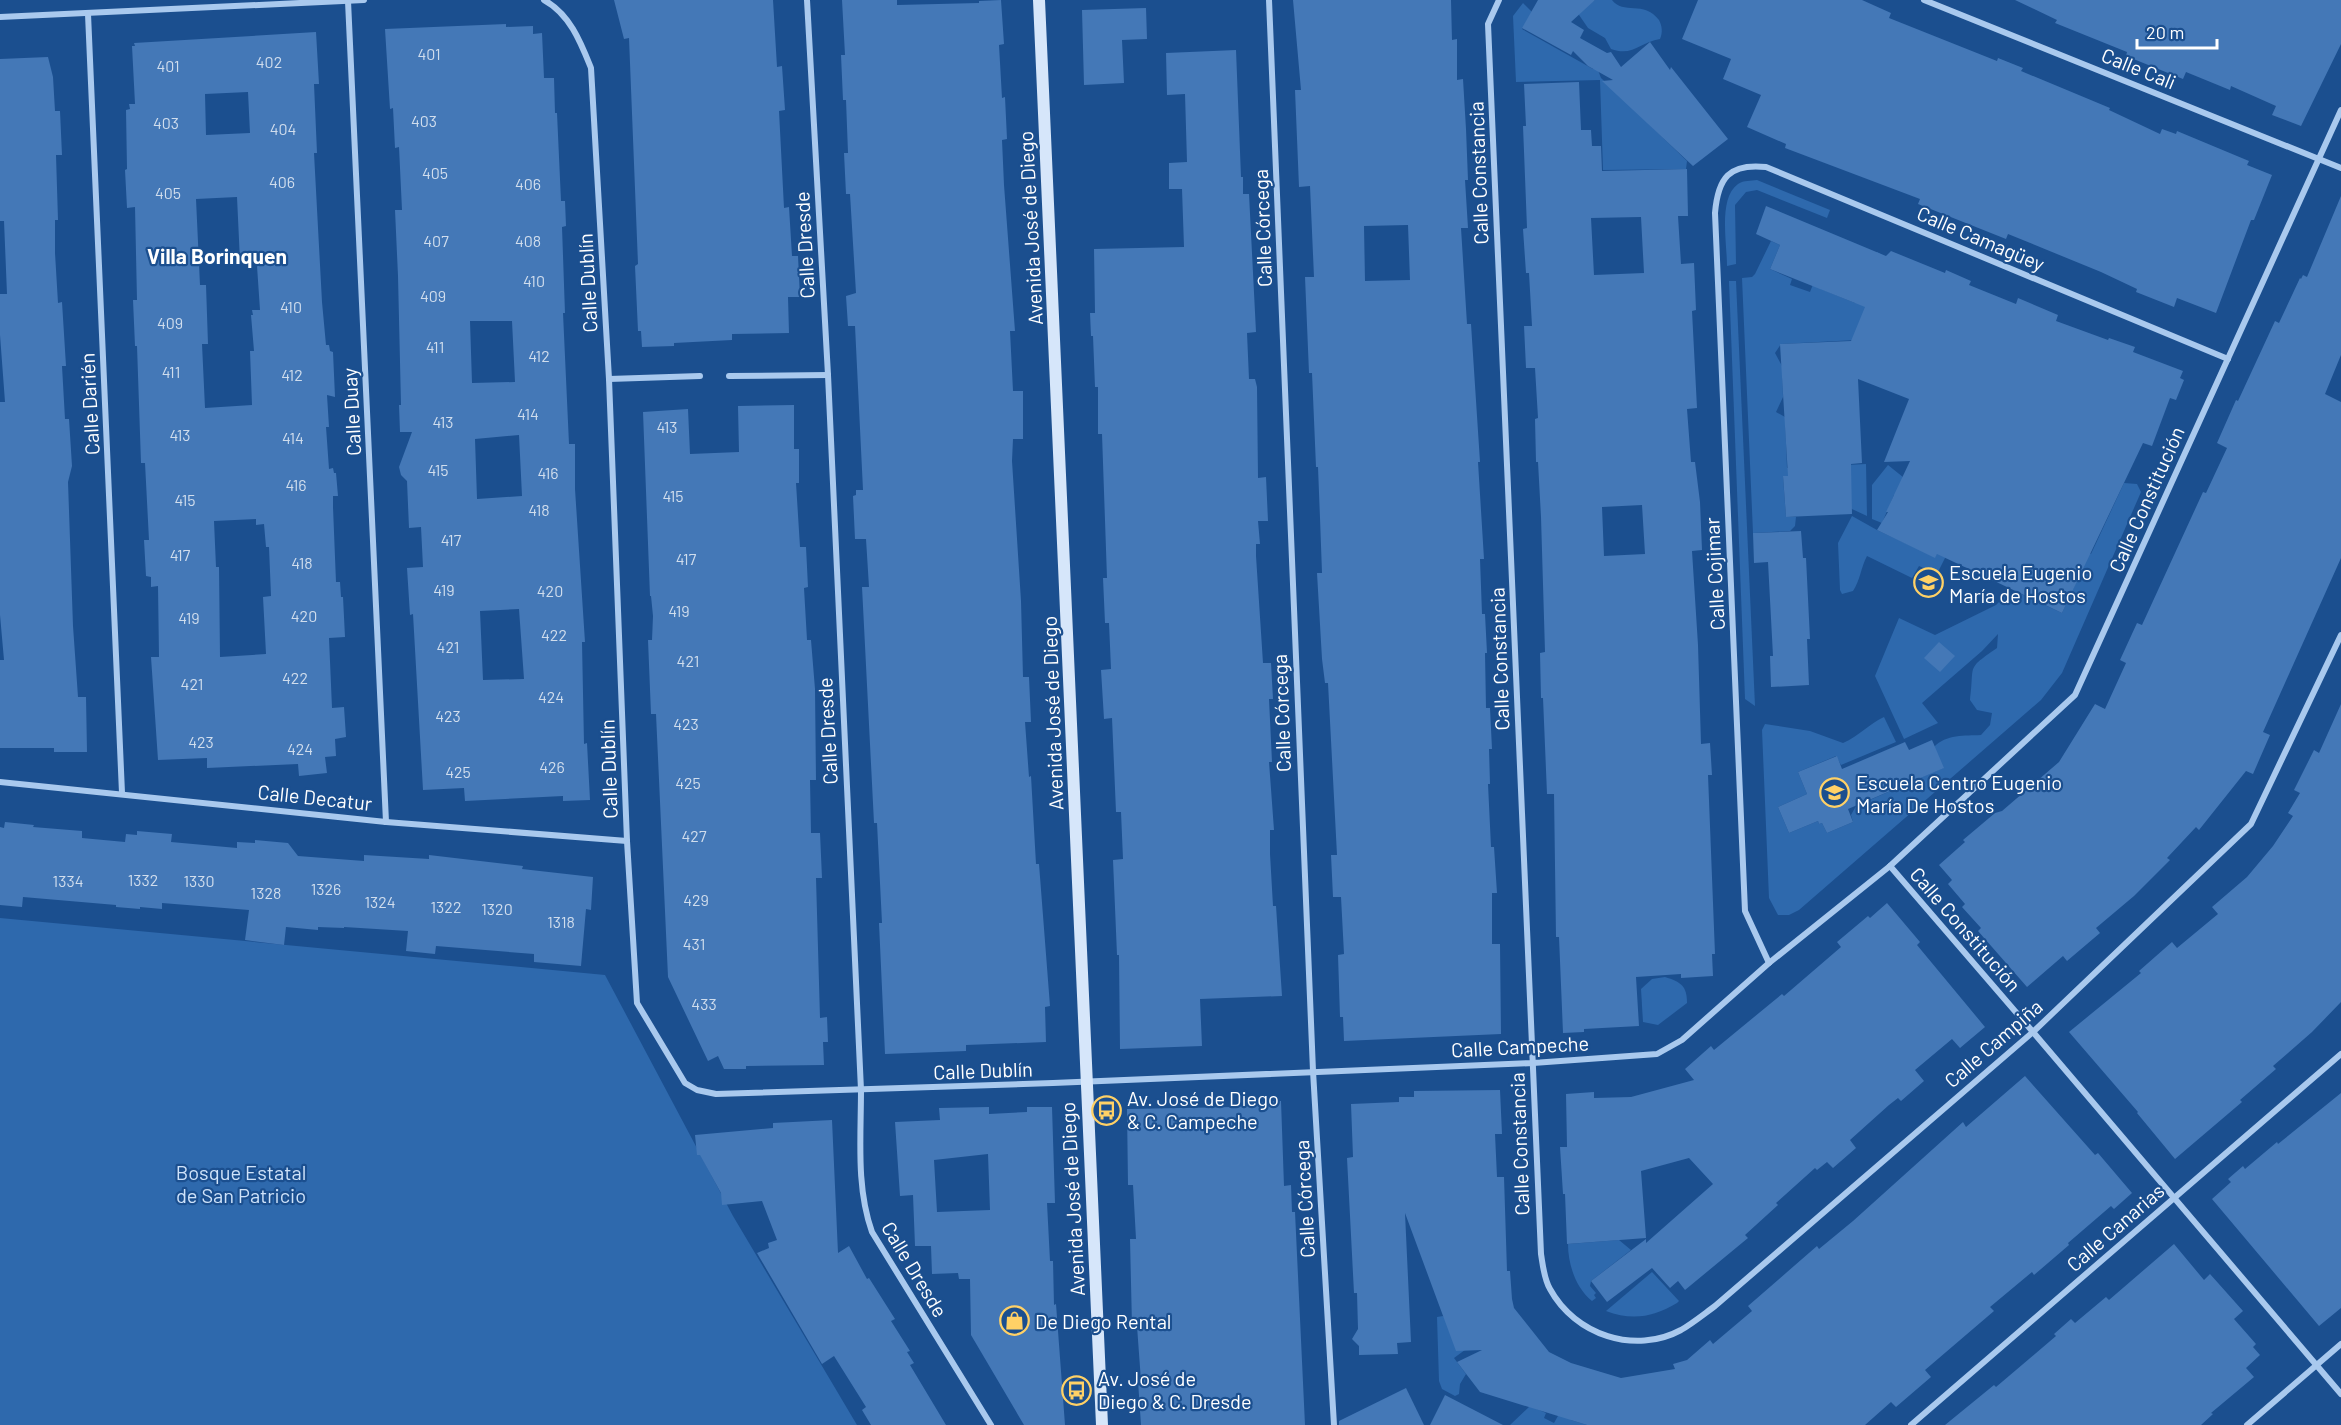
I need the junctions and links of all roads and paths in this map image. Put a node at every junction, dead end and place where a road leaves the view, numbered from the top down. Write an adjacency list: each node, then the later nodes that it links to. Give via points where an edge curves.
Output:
1 (364, 0): 8 (street)
2 (544, 0): 19 (street, Calle Dublín, via 567,19 591,68)
3 (807, 0): 16 (street, Calle Dresde)
4 (1039, 0): 31 (main road, Avenida José de Diego)
5 (1269, 0): 30 (street, Calle Córcega)
6 (1499, 0): 29 (street, Calle Constancia, via 1488,24)
7 (1924, 0): 12 (street, Calle Cali)
8 (348, 1): 9 (street); 23 (street, Calle Duay)
9 (88, 14): 10 (street); 22 (street, Calle Darién)
10 (0, 17)
11 (2341, 110): 12 (street, Calle Constitución)
12 (2319, 159): 13 (street, Calle Cali); 15 (street, Calle Constitución)
13 (2341, 168)
14 (1723, 180): 15 (street, Calle Camagüey, via 1748,165 1766,167); 26 (street, Calle Cojimar, via 1715,213 1745,911)
15 (2228, 359): 25 (street, Calle Constitución, via 2075,696)
16 (828, 375): 18 (street); 32 (street, Calle Dresde)
17 (700, 376): 19 (street)
18 (729, 376)
19 (609, 379): 24 (street, Calle Dublín)
20 (2341, 635): 27 (street, Calle Campiña, via 2251,824)
21 (0, 782): 22 (street, Calle Decatur)
22 (122, 793): 23 (street, Calle Decatur)
23 (386, 822): 24 (street, Calle Decatur)
24 (627, 841): 32 (street, Calle Dublín, via 637,1003 685,1083 716,1094)
25 (1890, 866): 26 (street, Calle Campeche); 27 (street, Calle Constitución)
26 (1769, 963): 29 (street, Calle Campeche, via 1682,1040 1657,1054)
27 (2033, 1032): 33 (street, Calle Constitución); 34 (street, Calle Campiña, via 1715,1306 1680,1330 1642,1341 1620,1340 1598,1334)
28 (2341, 1054): 33 (street, Calle Canarias)
29 (1533, 1063): 30 (street, Calle Campeche); 34 (street, Calle Constancia, via 1541,1254 1549,1288)
30 (1313, 1071): 31 (street, Calle Campeche); 40 (street, Calle Córcega)
31 (1087, 1082): 32 (street, Calle Dublín); 39 (main road, Avenida José de Diego)
32 (861, 1090): 38 (street, Calle Dresde, via 863,1200 872,1232)
33 (2174, 1199): 36 (street, Calle Constitución); 41 (street, Calle Canarias)
34 (1567, 1311)
35 (2341, 1344): 36 (street)
36 (2317, 1366): 37 (street, Calle Constitución); 42 (street)
37 (2341, 1394)
38 (991, 1425)
39 (1102, 1425)
40 (1334, 1425)
41 (1911, 1425)
42 (2247, 1425)

